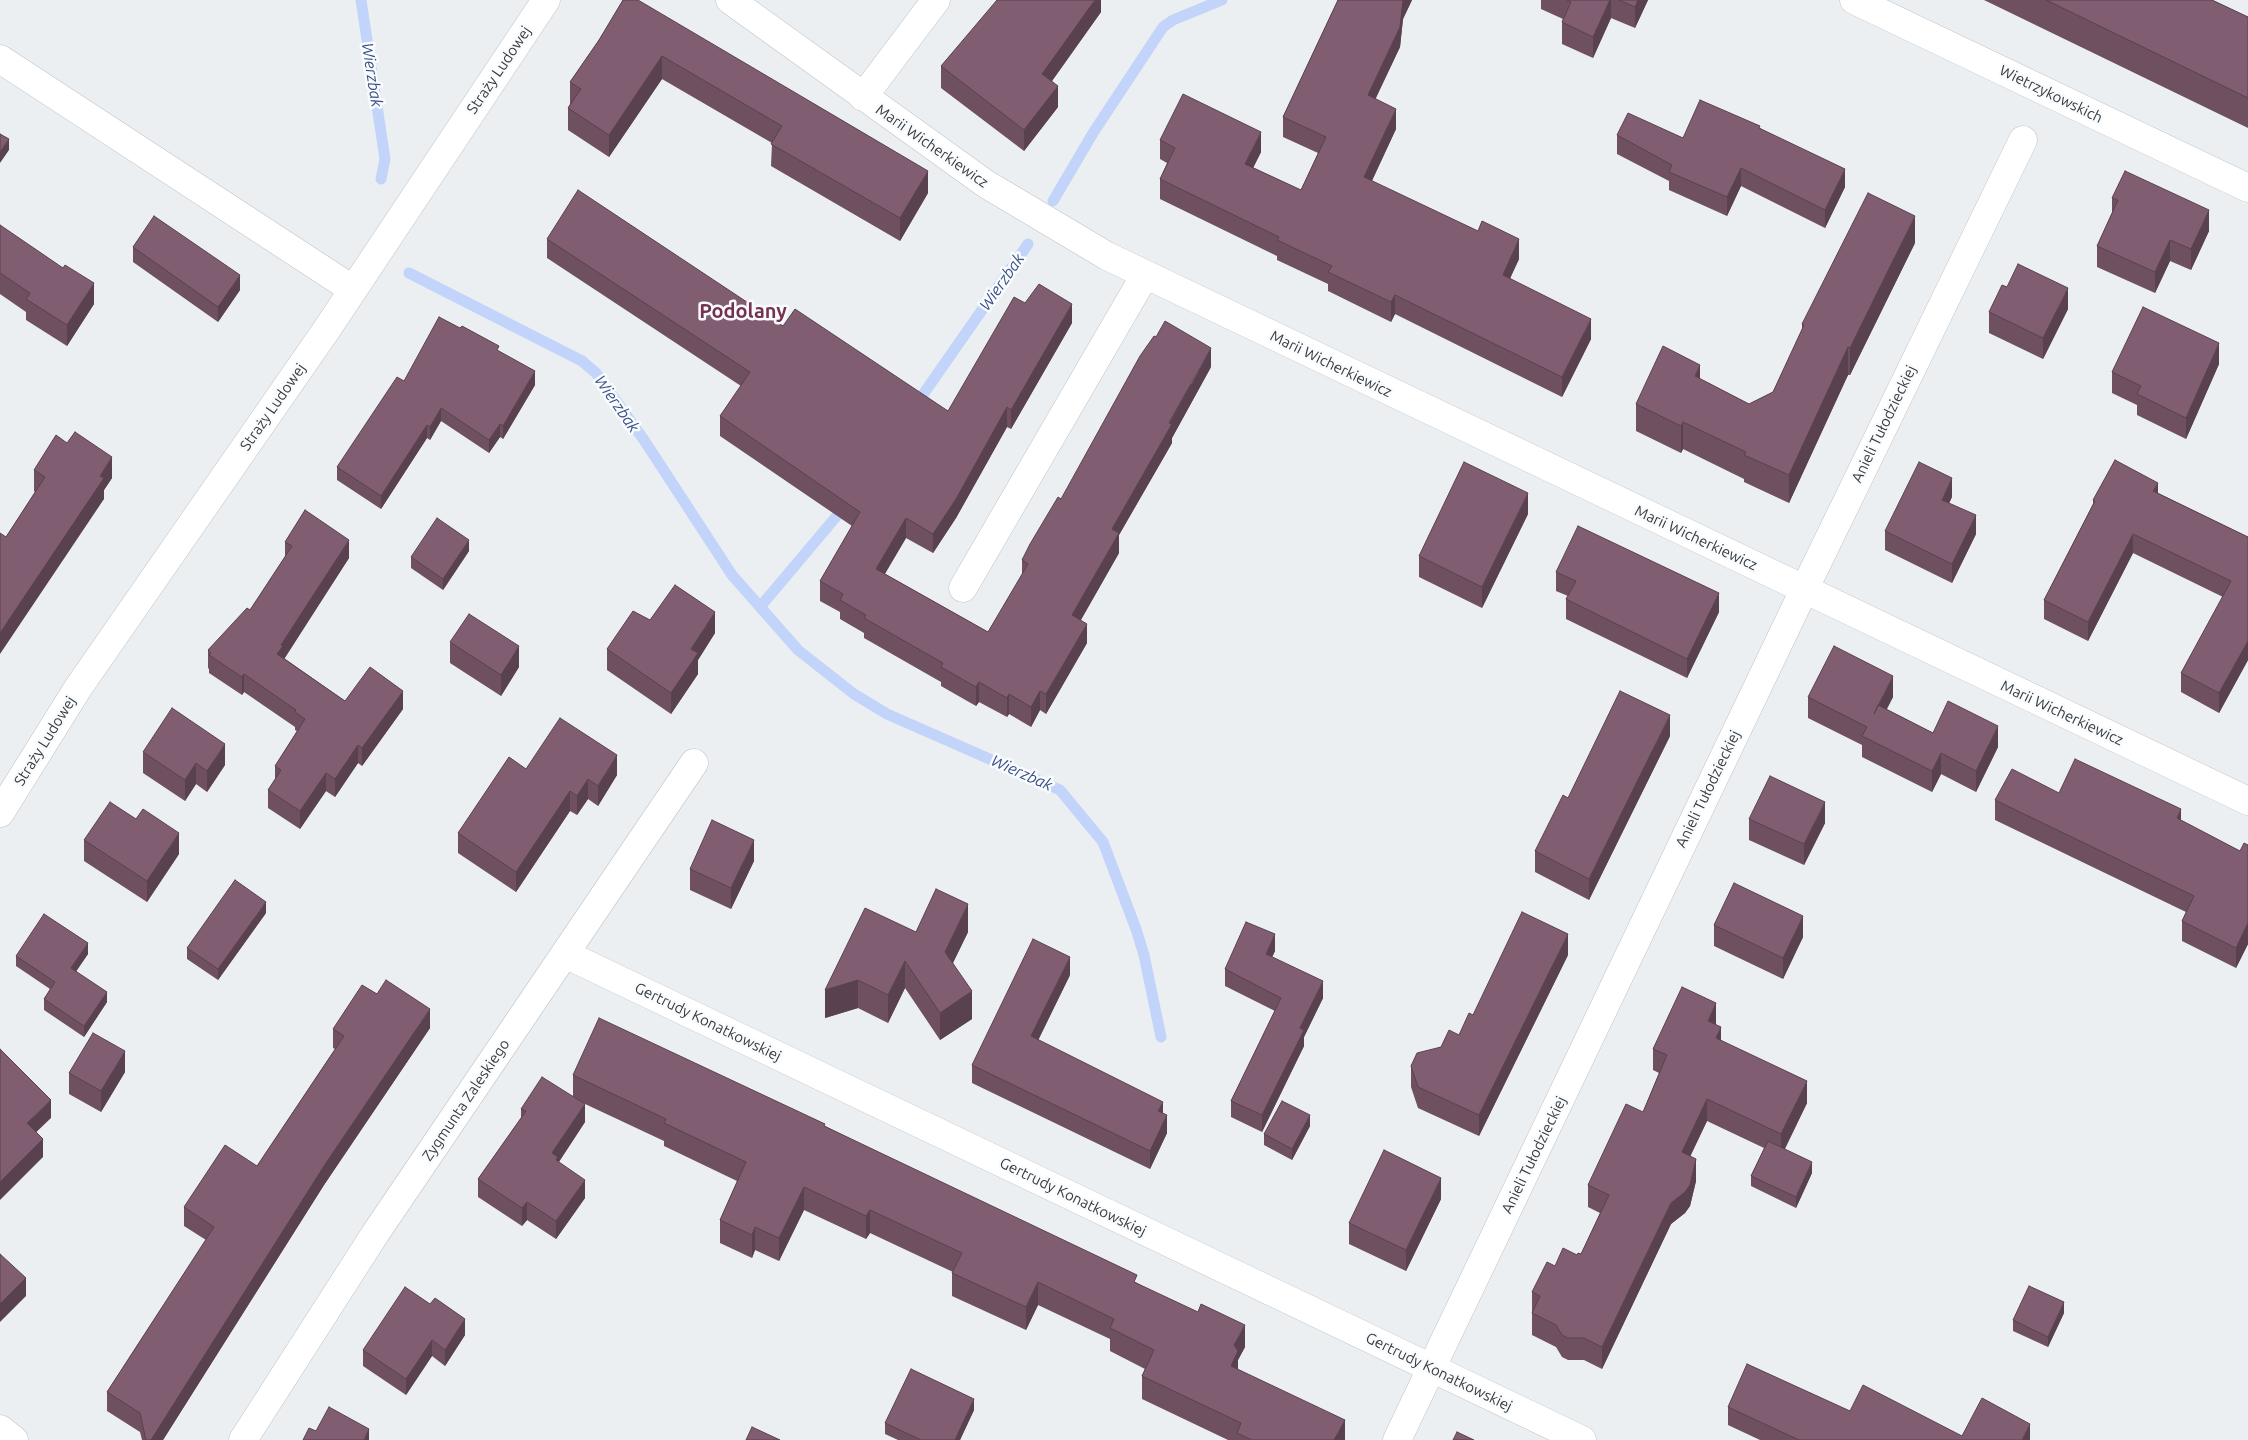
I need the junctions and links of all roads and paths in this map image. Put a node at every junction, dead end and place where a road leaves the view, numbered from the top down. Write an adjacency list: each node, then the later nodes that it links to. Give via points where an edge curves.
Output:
1 (546, 0): 10 (street, Straży Ludowej)
2 (730, 0): 6 (street, Marii Wicherkiewicz)
3 (936, 0): 6 (street)
4 (1854, 0): 8 (street, Wietrzykowskich)
5 (0, 59): 10 (street)
6 (863, 96): 9 (street, Marii Wicherkiewicz, via 986,184)
7 (2023, 140): 12 (street, Anieli Tułodzieckiej)
8 (2248, 188)
9 (1145, 275): 11 (street); 12 (street, Marii Wicherkiewicz)
10 (352, 289): 15 (street, Straży Ludowej, via 78,688)
11 (963, 588)
12 (1804, 590): 14 (street, Marii Wicherkiewicz); 17 (street, Anieli Tułodzieckiej)
13 (694, 763): 16 (street, Zygmunta Zaleskiego)
14 (2248, 801)
15 (0, 813)
16 (565, 954): 17 (street, Gertrudy Konatkowskiej); 20 (street, Zygmunta Zaleskiego, via 375,1234)
17 (1431, 1368): 21 (street, Anieli Tułodzieckiej); 22 (street, Gertrudy Konatkowskiej)
18 (0, 1429): 19 (street)
19 (14, 1440)
20 (243, 1440)
21 (1397, 1440)
22 (1582, 1440)

